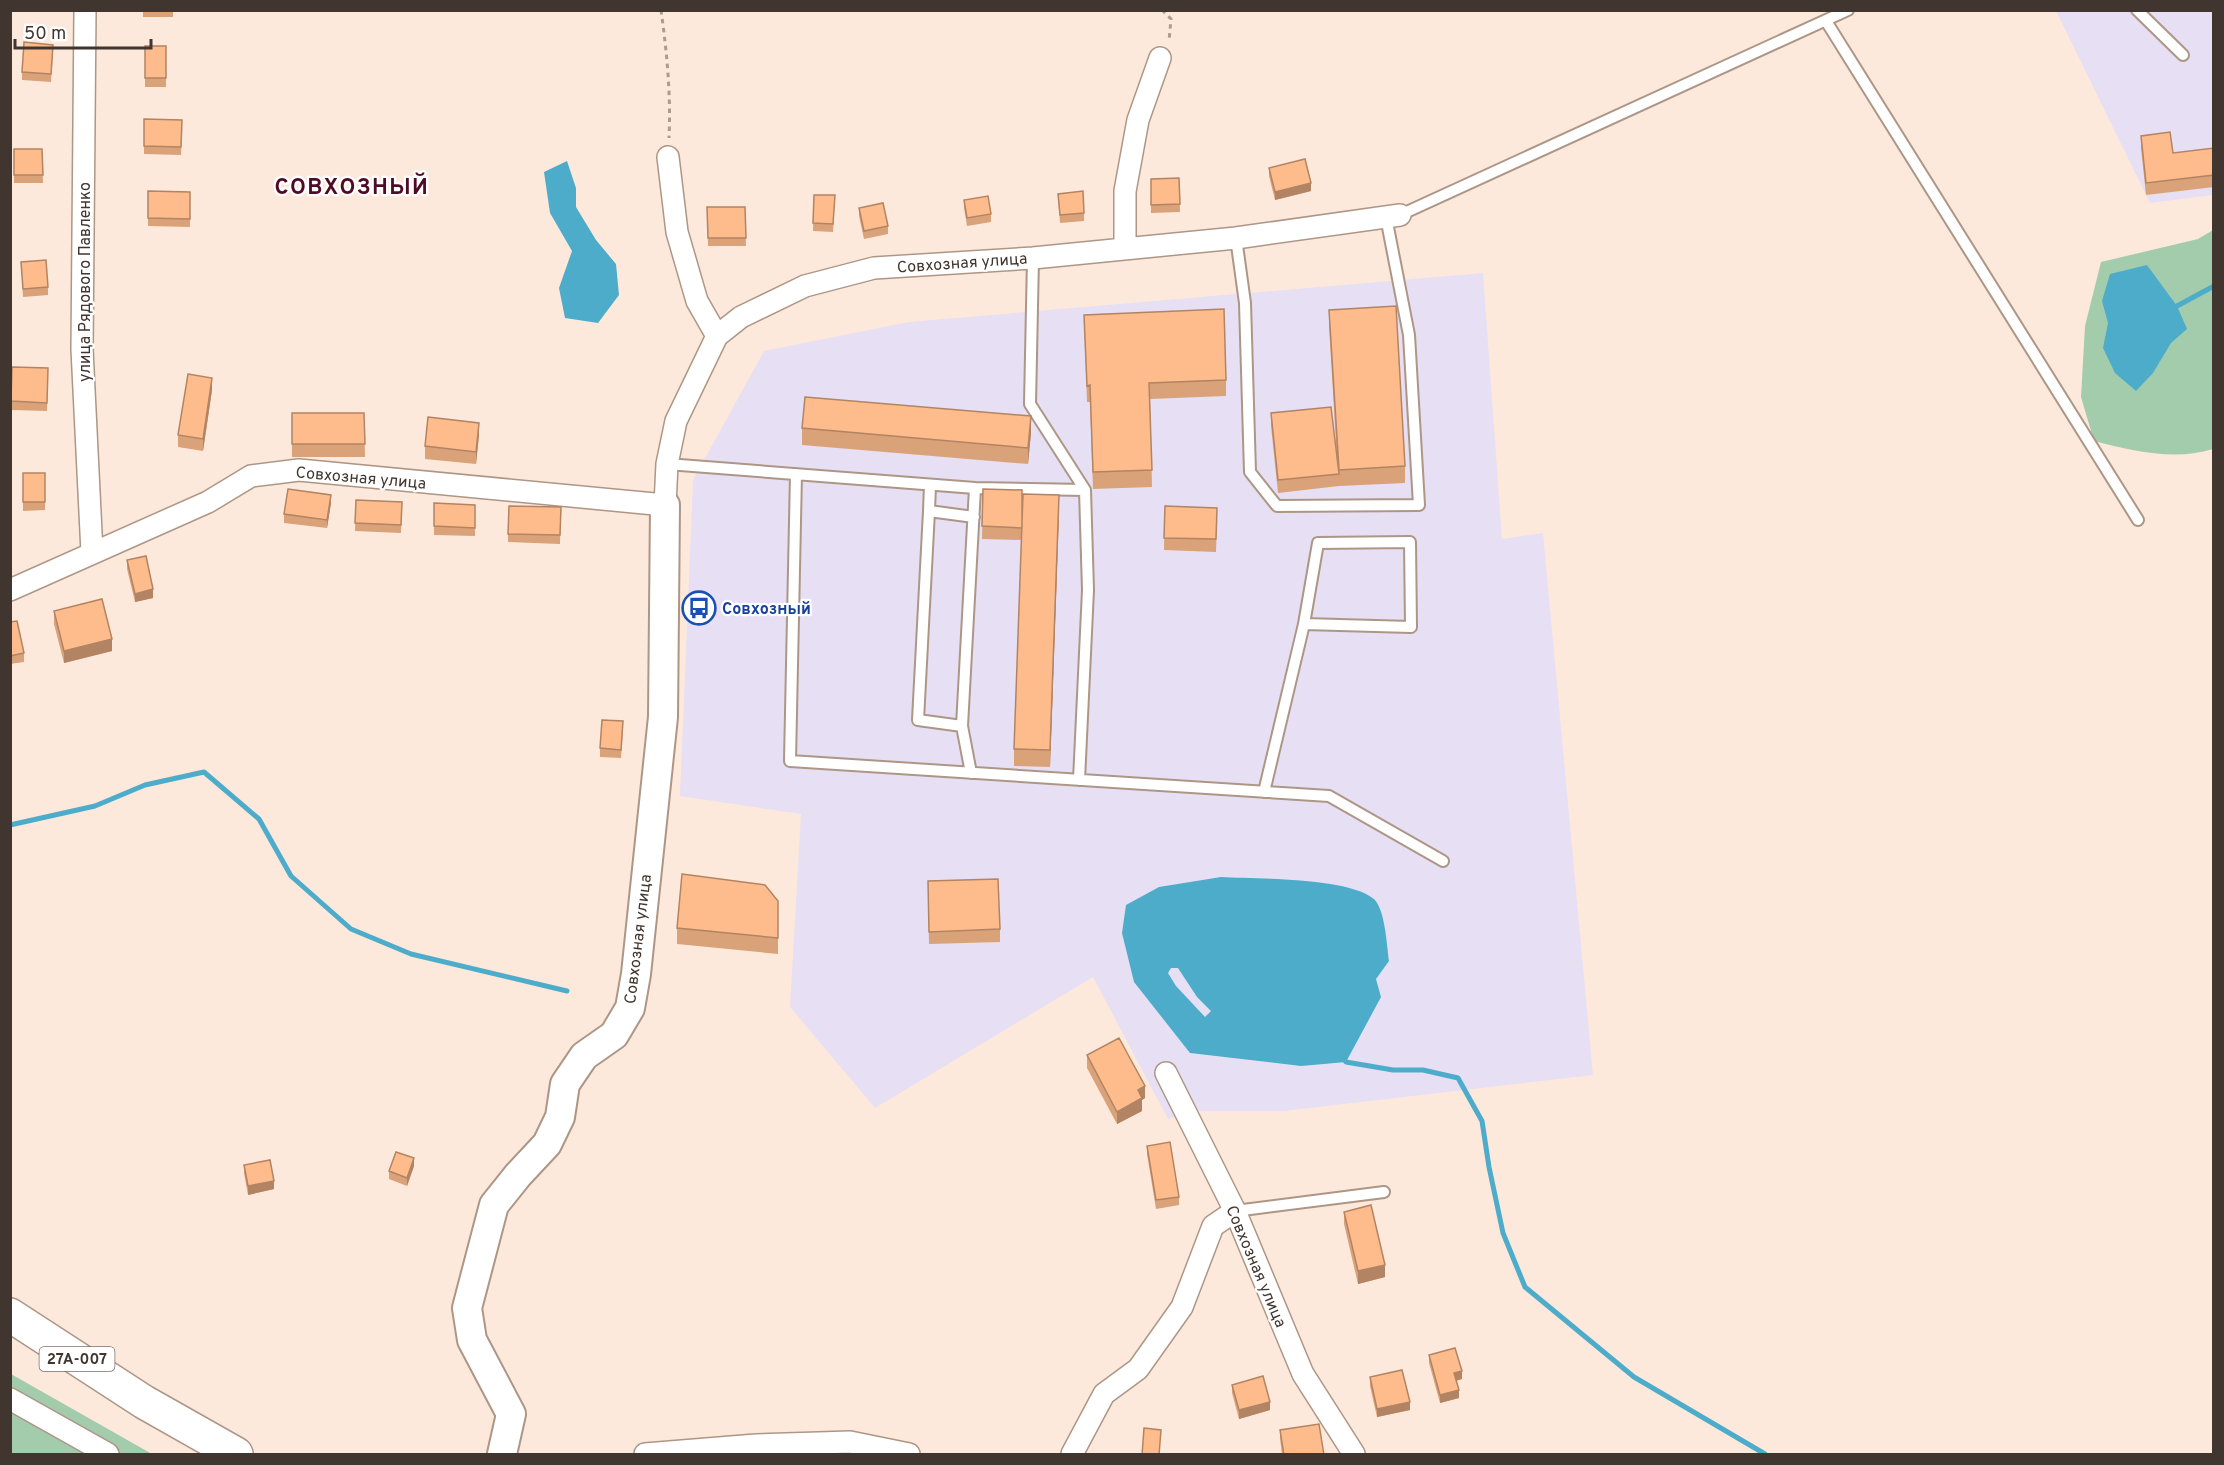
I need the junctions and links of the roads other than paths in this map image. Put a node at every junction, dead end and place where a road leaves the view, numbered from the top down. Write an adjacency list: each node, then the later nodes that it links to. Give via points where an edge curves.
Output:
1 (85, 10): 22 (street, улица Рядового Павленко, via 82,349)
2 (1848, 10): 4 (lane)
3 (2137, 10): 5 (lane)
4 (1826, 21): 8 (lane); 21 (lane)
5 (2183, 55)
6 (1160, 58): 10 (street, via 1138,120 1125,191)
7 (668, 158): 12 (street, via 677,232 697,301)
8 (1393, 216): 9 (street, Совхозная улица); 9 (lane, via 1408,335 1419,505 1277,506 1250,472 1245,303)
9 (1236, 238): 10 (street, Совхозная улица)
10 (1125, 249): 11 (street, Совхозная улица)
11 (1033, 258): 12 (street, Совхозная улица, via 874,268 805,286 741,317); 17 (lane, via 1030,404)
12 (717, 336): 13 (street, Совхозная улица, via 676,421)
13 (667, 464): 14 (lane); 18 (street, Совхозная улица)
14 (796, 474): 15 (lane); 26 (lane, via 790,761)
15 (930, 485): 16 (lane); 19 (lane)
16 (975, 488): 17 (lane); 20 (lane)
17 (1085, 490): 27 (lane, via 1088,590)
18 (665, 505): 22 (street, Совхозная улица, via 299,470 251,476 208,502); 37 (street, Совхозная улица, via 663,717 630,1008 614,1035 584,1056 565,1083 560,1117 546,1144 494,1205 467,1308 472,1340 511,1414)
19 (929, 511): 20 (lane); 25 (lane, via 918,720)
20 (974, 517): 25 (lane)
21 (2138, 520)
22 (92, 554): 23 (street, Совхозная улица)
23 (10, 590)
24 (1304, 624): 24 (lane, via 1411,627 1410,542 1318,543); 28 (lane)
25 (962, 726): 26 (lane)
26 (971, 773): 27 (lane)
27 (1079, 780): 28 (lane)
28 (1264, 792): 29 (lane, via 1329,796)
29 (1443, 861)
30 (1166, 1073): 32 (street, Совхозная улица)
31 (1384, 1192): 32 (lane)
32 (1235, 1211): 40 (street, via 1213,1226 1182,1307 1138,1369 1104,1394); 41 (street, Совхозная улица, via 1303,1374)
33 (10, 1315): 36 (highway, 27А-007, via 144,1402)
34 (10, 1399): 35 (street)
35 (105, 1454)
36 (236, 1455)
37 (502, 1455)
38 (645, 1455): 39 (street, via 850,1442)
39 (909, 1455)
40 (1072, 1455)
41 (1354, 1455)

